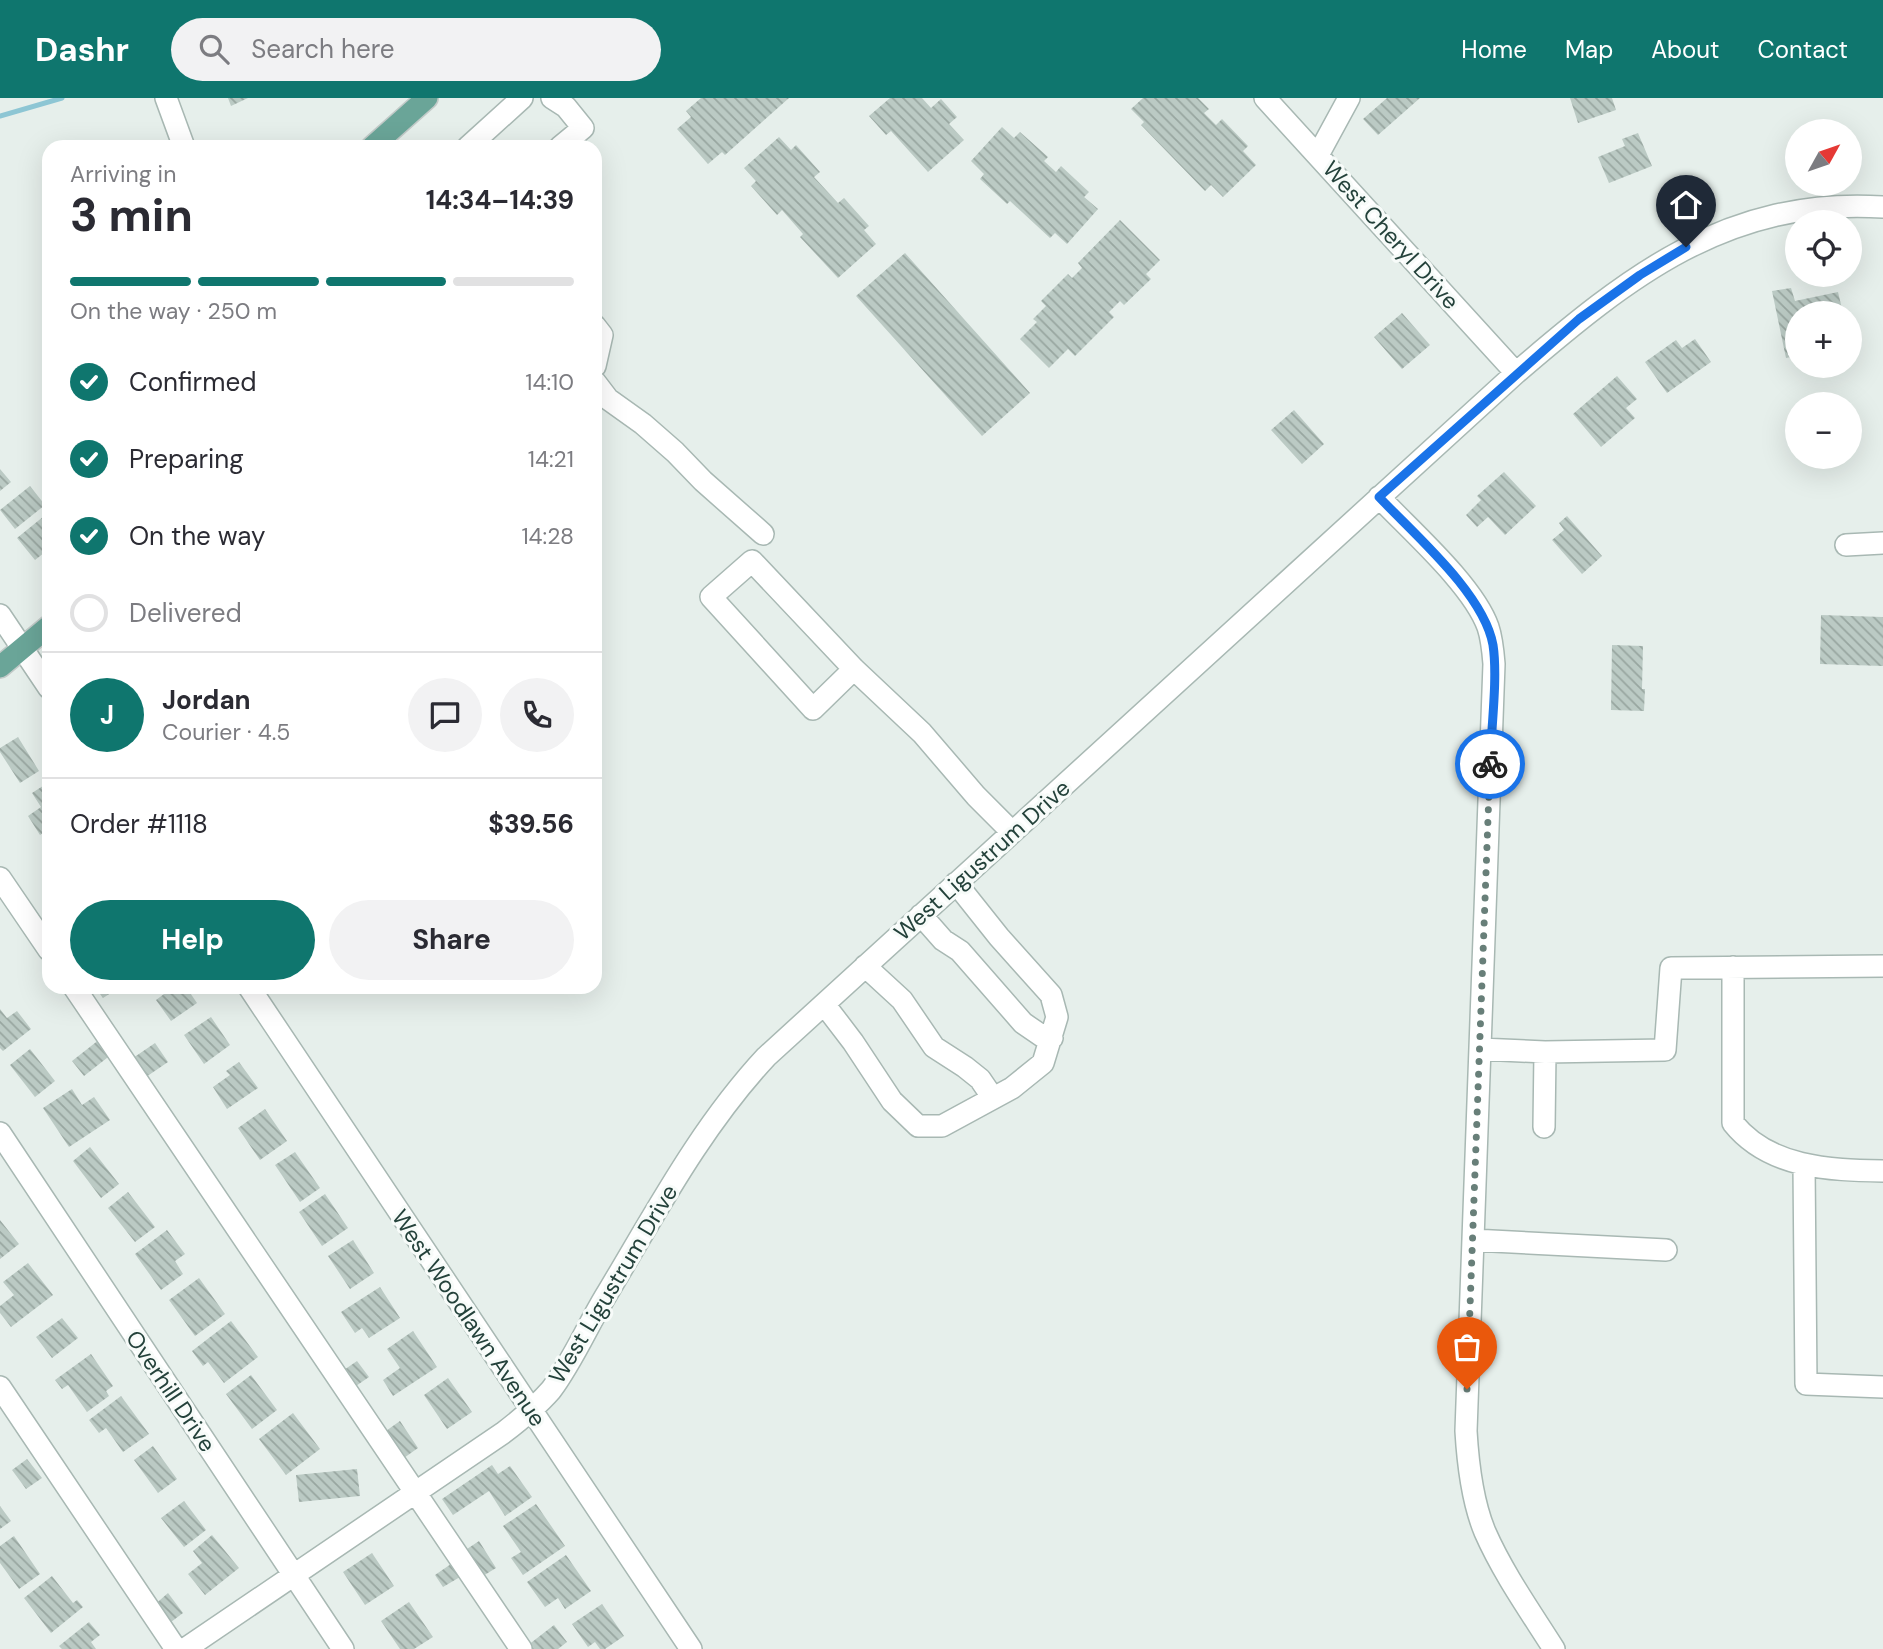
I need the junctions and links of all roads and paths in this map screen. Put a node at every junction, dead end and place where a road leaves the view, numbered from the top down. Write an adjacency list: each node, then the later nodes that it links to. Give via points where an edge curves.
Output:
1 (166, 98): 7 (street)
2 (427, 98): 8 (main road)
3 (522, 98): 9 (street)
4 (552, 98): 10 (street, via 583,128)
5 (1265, 98): 11 (street, West Cheryl Drive)
6 (1349, 98): 11 (street)
7 (181, 140)
8 (380, 140)
9 (476, 140)
10 (568, 140)
11 (1318, 155): 13 (street, West Cheryl Drive)
12 (1883, 207): 13 (street, West Ligustrum Drive, via 1804,209 1730,228 1697,242 1609,297)
13 (1516, 373): 15 (street, West Ligustrum Drive)
14 (602, 391): 16 (street, via 676,452)
15 (1379, 497): 25 (street, West Ligustrum Drive); 37 (street, via 1467,590 1488,626 1493,645)
16 (762, 534)
17 (1883, 543): 18 (street)
18 (1846, 545)
19 (0, 615): 21 (street)
20 (42, 632): 21 (main road)
21 (23, 649): 22 (main road); 24 (street)
22 (0, 667)
23 (854, 669): 23 (street, via 752,561 711,597 813,709); 25 (street, via 922,733)
24 (42, 678)
25 (1012, 832): 27 (street, West Ligustrum Drive)
26 (0, 878): 29 (street)
27 (956, 883): 28 (street, West Ligustrum Drive); 36 (street, via 1051,995 1057,1017)
28 (921, 915): 30 (street, West Ligustrum Drive); 36 (street, via 960,951 1023,1023)
29 (42, 940)
30 (865, 966): 35 (street, West Ligustrum Drive); 39 (street, via 902,1000 934,1047 980,1079)
31 (1883, 966): 32 (street)
32 (1733, 967): 38 (street, via 1671,968 1665,1050); 42 (street, via 1733,1123 1745,1138)
33 (79, 994): 49 (street)
34 (254, 994): 48 (street, West Woodlawn Avenue)
35 (824, 1004): 39 (street, via 892,1101 918,1126 942,1126); 48 (street, West Ligustrum Drive, via 766,1057 715,1116 551,1390)
36 (1052, 1038): 39 (street, via 1043,1063)
37 (1480, 1049): 38 (street); 44 (street)
38 (1545, 1052): 40 (street)
39 (993, 1098)
40 (1544, 1127)
41 (0, 1133): 50 (street, Overhill Drive)
42 (1804, 1165): 43 (street); 47 (street, via 1807,1384)
43 (1883, 1171)
44 (1473, 1240): 45 (street); 56 (street, via 1468,1466 1485,1531)
45 (1666, 1250)
46 (0, 1387): 51 (street)
47 (1883, 1387)
48 (530, 1411): 49 (street, West Ligustrum Drive); 55 (street, West Woodlawn Avenue)
49 (417, 1492): 50 (street, West Ligustrum Drive); 54 (street)
50 (294, 1576): 52 (street, West Ligustrum Drive); 53 (street, Overhill Drive)
51 (176, 1649)
52 (185, 1649)
53 (343, 1649)
54 (521, 1649)
55 (691, 1649)
56 (1554, 1649)

